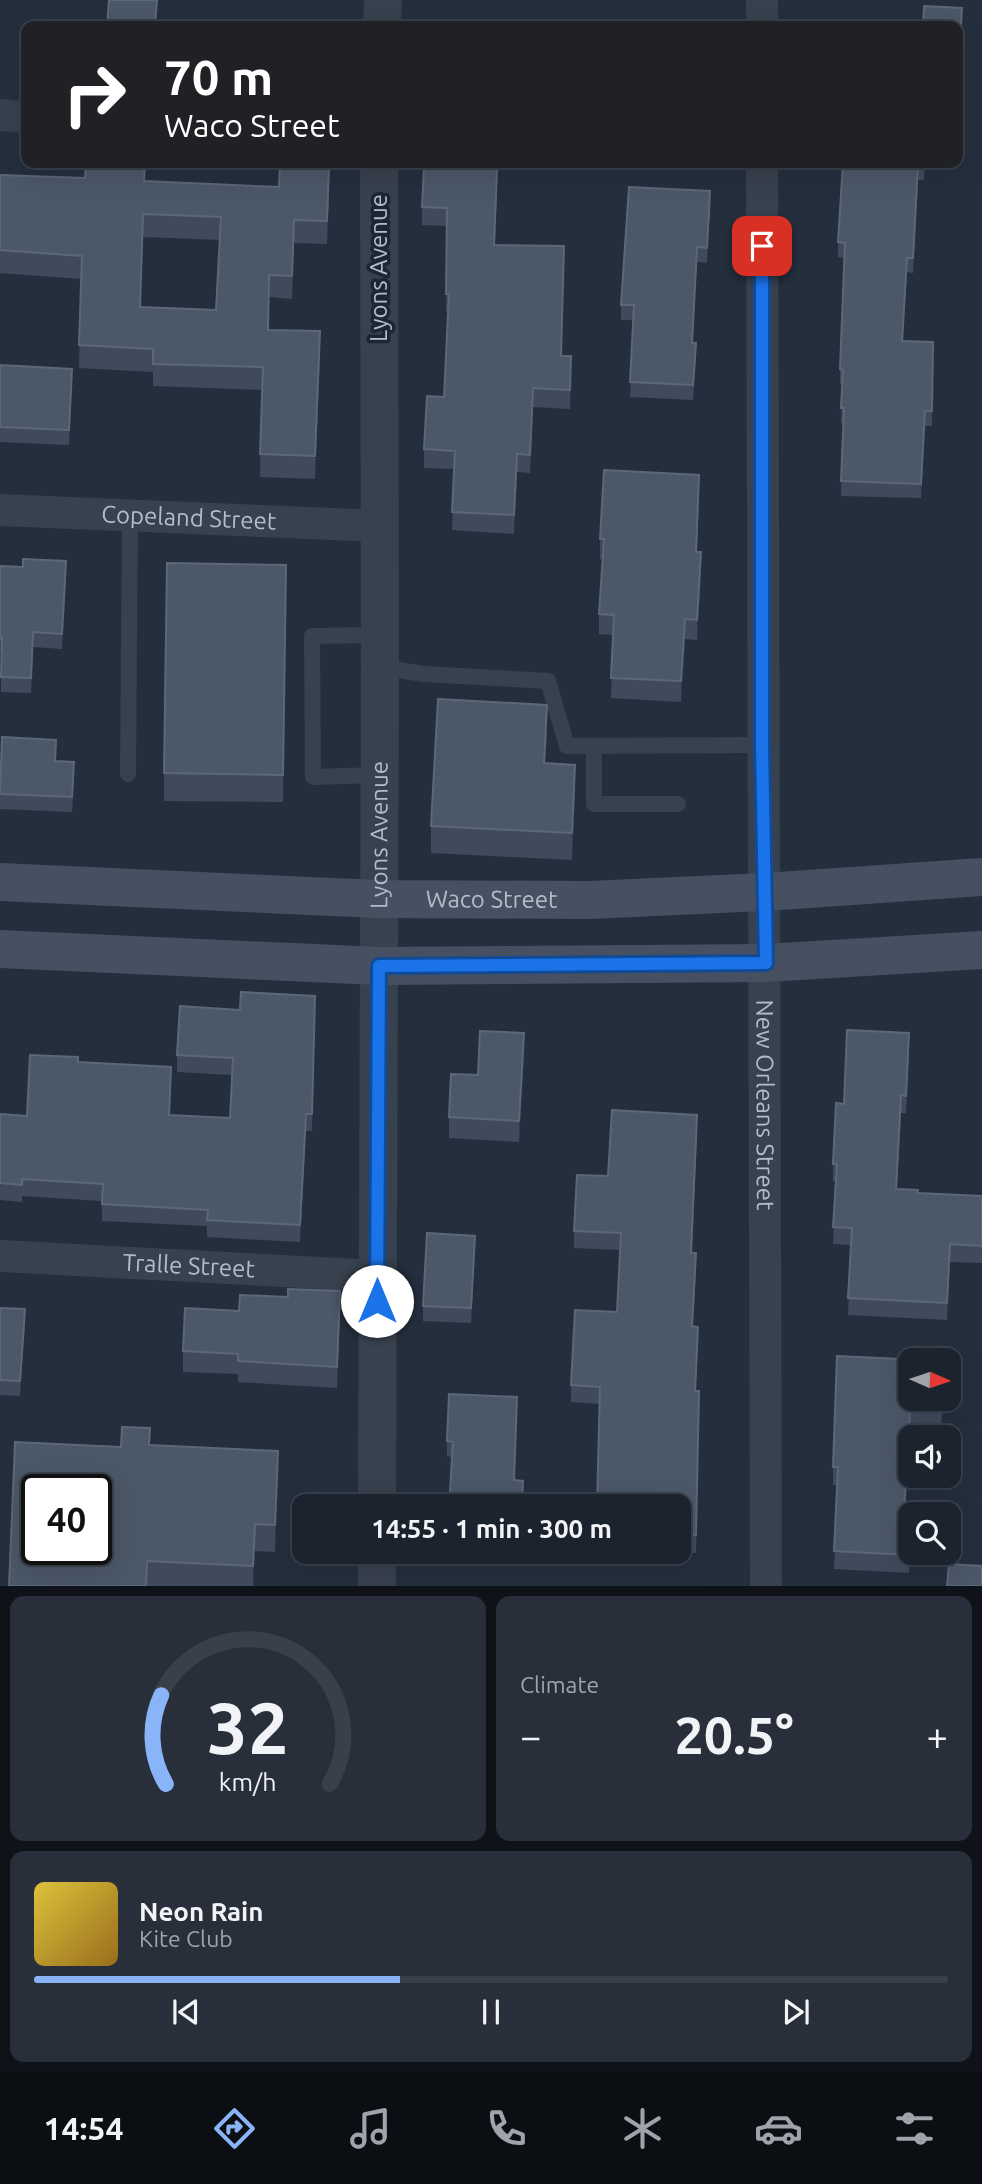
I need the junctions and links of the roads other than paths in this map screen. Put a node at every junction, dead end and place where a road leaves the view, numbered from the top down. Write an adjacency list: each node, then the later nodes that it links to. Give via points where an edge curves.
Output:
1 (383, 0): 3 (street)
2 (762, 0): 4 (street)
3 (382, 21)
4 (762, 21)
5 (0, 115): 6 (street)
6 (21, 117)
7 (379, 168): 11 (street, Lyons Avenue)
8 (762, 168): 13 (street, New Orleans Street)
9 (0, 510): 10 (street, Copeland Street)
10 (130, 517): 11 (street, Copeland Street); 15 (lane)
11 (379, 526): 12 (street, Lyons Avenue)
12 (379, 651): 14 (lane, via 424,674 548,681 567,746); 16 (street, Lyons Avenue); 16 (lane, via 312,636 313,776)
13 (762, 745): 14 (lane); 20 (street, New Orleans Street)
14 (594, 746): 17 (lane, via 594,804)
15 (128, 774)
16 (378, 775): 21 (street, Lyons Avenue)
17 (678, 804)
18 (982, 877): 20 (main road, Waco Street)
19 (0, 882): 21 (main road, Waco Street)
20 (765, 892): 21 (main road, Waco Street, via 589,900); 24 (street, New Orleans Street)
21 (378, 899): 25 (street, Lyons Avenue)
22 (0, 949): 25 (main road)
23 (982, 950): 24 (main road)
24 (766, 963): 25 (main road); 31 (street, New Orleans Street)
25 (379, 966): 27 (street, Lyons Avenue)
26 (0, 1256): 27 (street, Tralle Street)
27 (377, 1276): 28 (street, Lyons Avenue)
28 (377, 1494)
29 (377, 1564): 30 (street)
30 (377, 1586)
31 (766, 1586)

